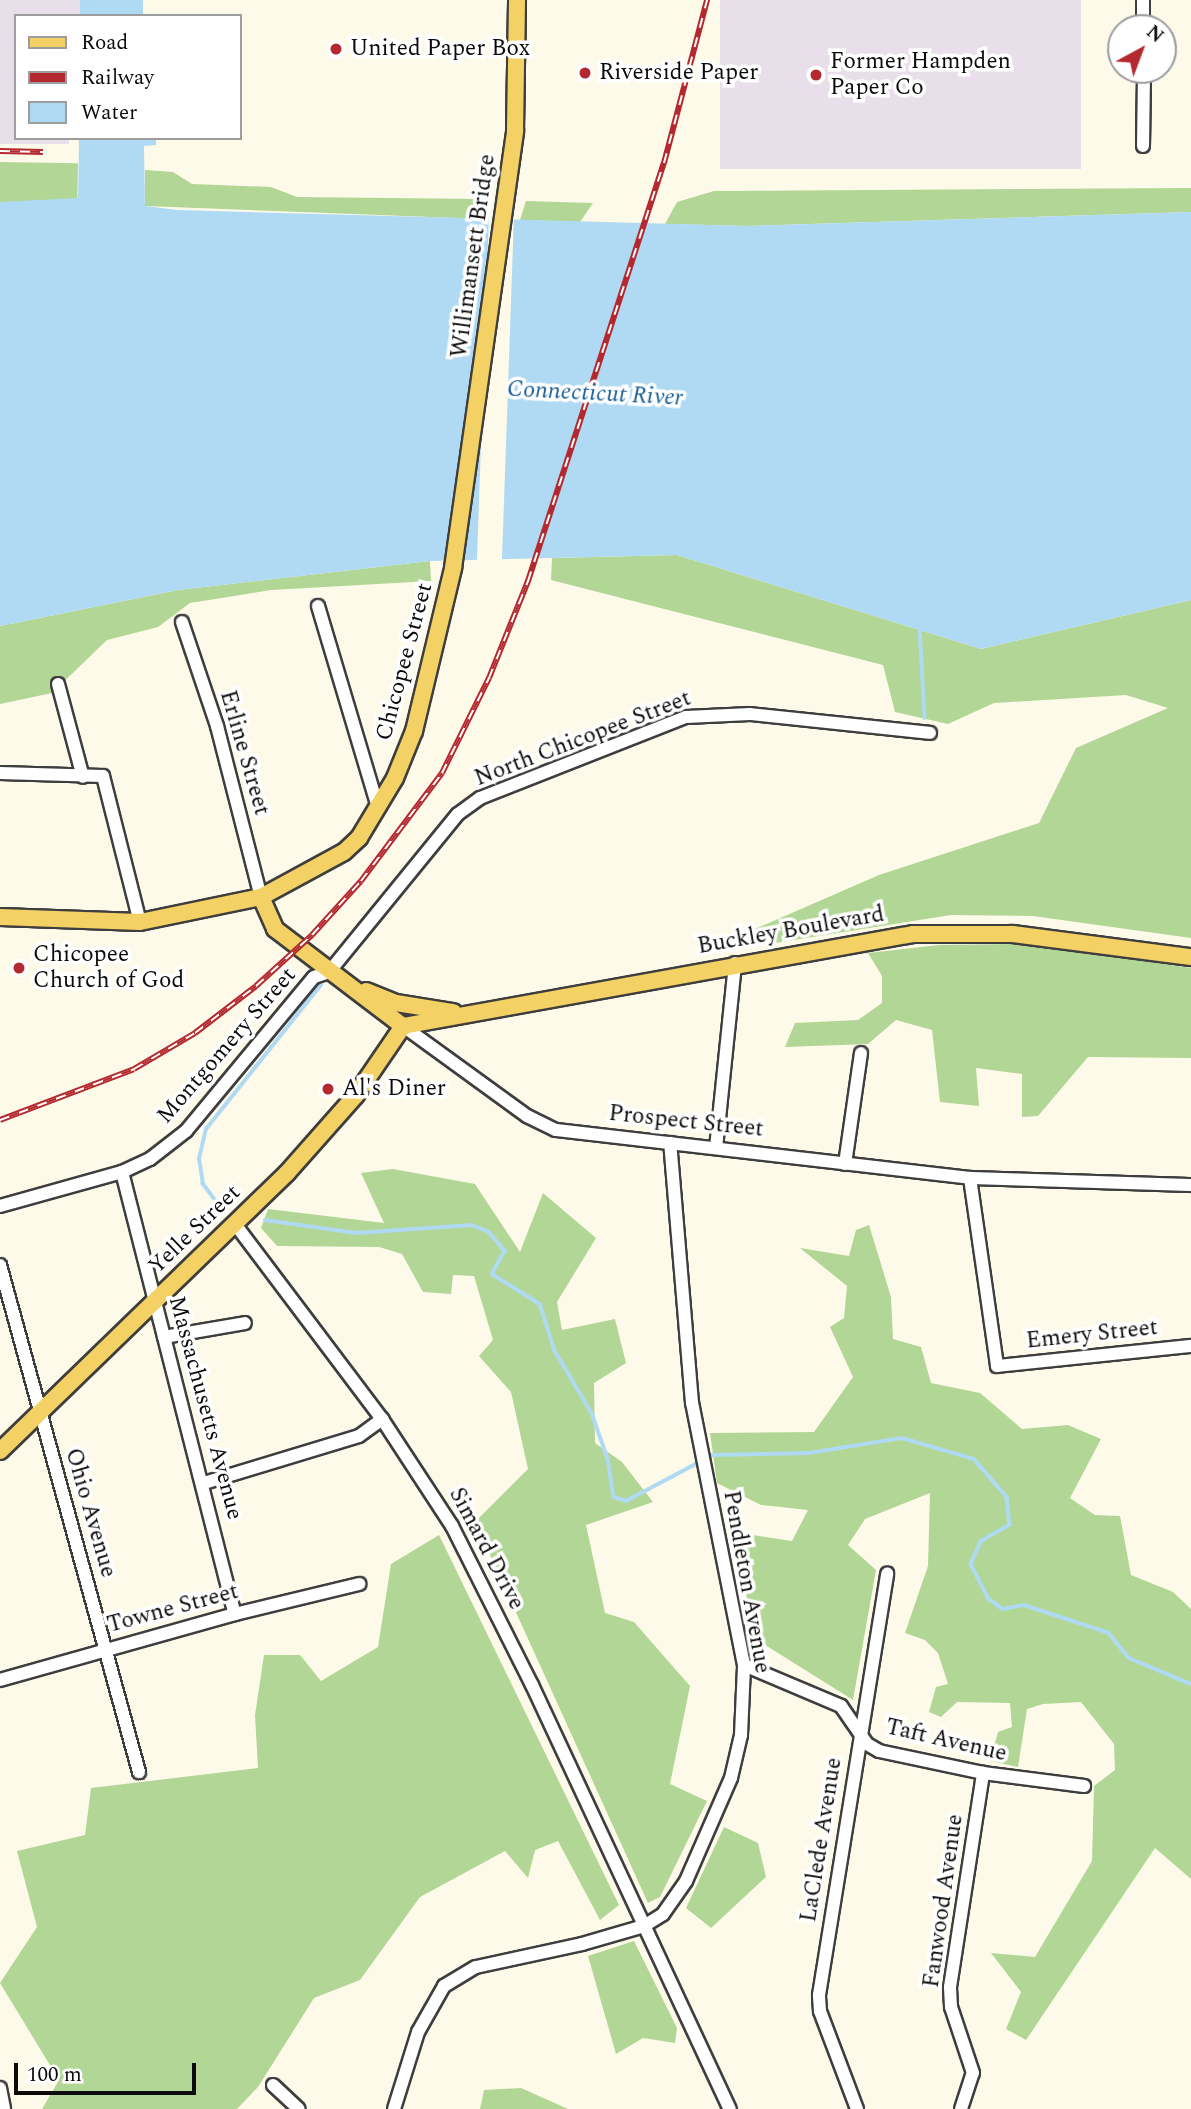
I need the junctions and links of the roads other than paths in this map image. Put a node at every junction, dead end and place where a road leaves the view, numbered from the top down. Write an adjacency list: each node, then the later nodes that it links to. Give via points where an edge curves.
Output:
1 (517, 0): 4 (main road, Willimansett Bridge, via 515,130)
2 (1144, 84): 3 (street)
3 (1143, 146)
4 (453, 568): 11 (main road, Chicopee Street, via 414,732)
5 (318, 606): 11 (street)
6 (181, 622): 12 (street, Erline Street, via 218,726)
7 (58, 684): 10 (street)
8 (930, 733): 17 (street, North Chicopee Street, via 716,713 686,717 570,761 480,798 458,814)
9 (0, 773): 10 (street)
10 (83, 777): 14 (street, via 103,776)
11 (378, 807): 12 (main road, Chicopee Street, via 344,852)
12 (261, 897): 14 (main road, Chicopee Street); 17 (main road, Prospect Street, via 275,929)
13 (0, 917): 14 (main road, Chicopee Street)
14 (140, 922)
15 (1191, 957): 16 (main road, Buckley Boulevard, via 1116,944 961,931 863,940)
16 (735, 963): 19 (main road, Buckley Boulevard); 23 (street)
17 (329, 972): 18 (main road, Prospect Street); 25 (street, Montgomery Street, via 314,977 187,1131 150,1159)
18 (344, 983): 19 (main road, via 396,1003); 20 (main road, Prospect Street)
19 (472, 1014): 20 (main road, Buckley Boulevard)
20 (403, 1026): 22 (street, Prospect Street, via 542,1126); 29 (main road, Yelle Street, via 356,1095)
21 (861, 1053): 24 (street)
22 (670, 1143): 23 (street, Prospect Street); 43 (street, Pendleton Avenue, via 699,1447)
23 (716, 1148): 24 (street, Prospect Street)
24 (845, 1164): 26 (street, Prospect Street)
25 (122, 1172): 28 (street, Montgomery Street); 31 (street, Massachusetts Avenue)
26 (970, 1178): 27 (street, Prospect Street); 34 (street, Emery Street, via 997,1366)
27 (1191, 1185)
28 (0, 1206)
29 (235, 1224): 31 (main road, Yelle Street); 36 (street, Simard Drive)
30 (0, 1265): 35 (street, Ohio Avenue)
31 (155, 1300): 33 (street, Massachusetts Avenue); 35 (main road, Yelle Street)
32 (244, 1323): 33 (street)
33 (164, 1337): 38 (street, Massachusetts Avenue)
34 (1191, 1346)
35 (40, 1411): 37 (main road, Yelle Street); 42 (street, Ohio Avenue)
36 (382, 1419): 38 (street, via 359,1436); 49 (street, Simard Drive, via 430,1487 478,1573)
37 (0, 1451)
38 (204, 1483): 41 (street, Massachusetts Avenue)
39 (887, 1573): 45 (street, LaClede Avenue)
40 (359, 1584): 41 (street, Towne Street)
41 (235, 1614): 42 (street, Towne Street)
42 (104, 1650): 44 (street, Towne Street); 46 (street, Ohio Avenue)
43 (744, 1665): 45 (street, Taft Avenue, via 841,1706); 49 (street, Pendleton Avenue, via 741,1735 731,1778 672,1905)
44 (0, 1680)
45 (859, 1733): 47 (street, Taft Avenue, via 879,1751); 56 (street, LaClede Avenue, via 819,1995 820,2011)
46 (139, 1772)
47 (983, 1773): 48 (street, Taft Avenue); 57 (street, Fanwood Avenue, via 950,1987 951,2007 973,2073)
48 (1084, 1786)
49 (644, 1926): 54 (street, via 476,1967 444,1986 418,2032); 55 (street)
50 (273, 2085): 53 (street)
51 (0, 2088): 52 (street)
52 (4, 2109)
53 (299, 2109)
54 (394, 2109)
55 (730, 2109)
56 (857, 2109)
57 (961, 2109)

